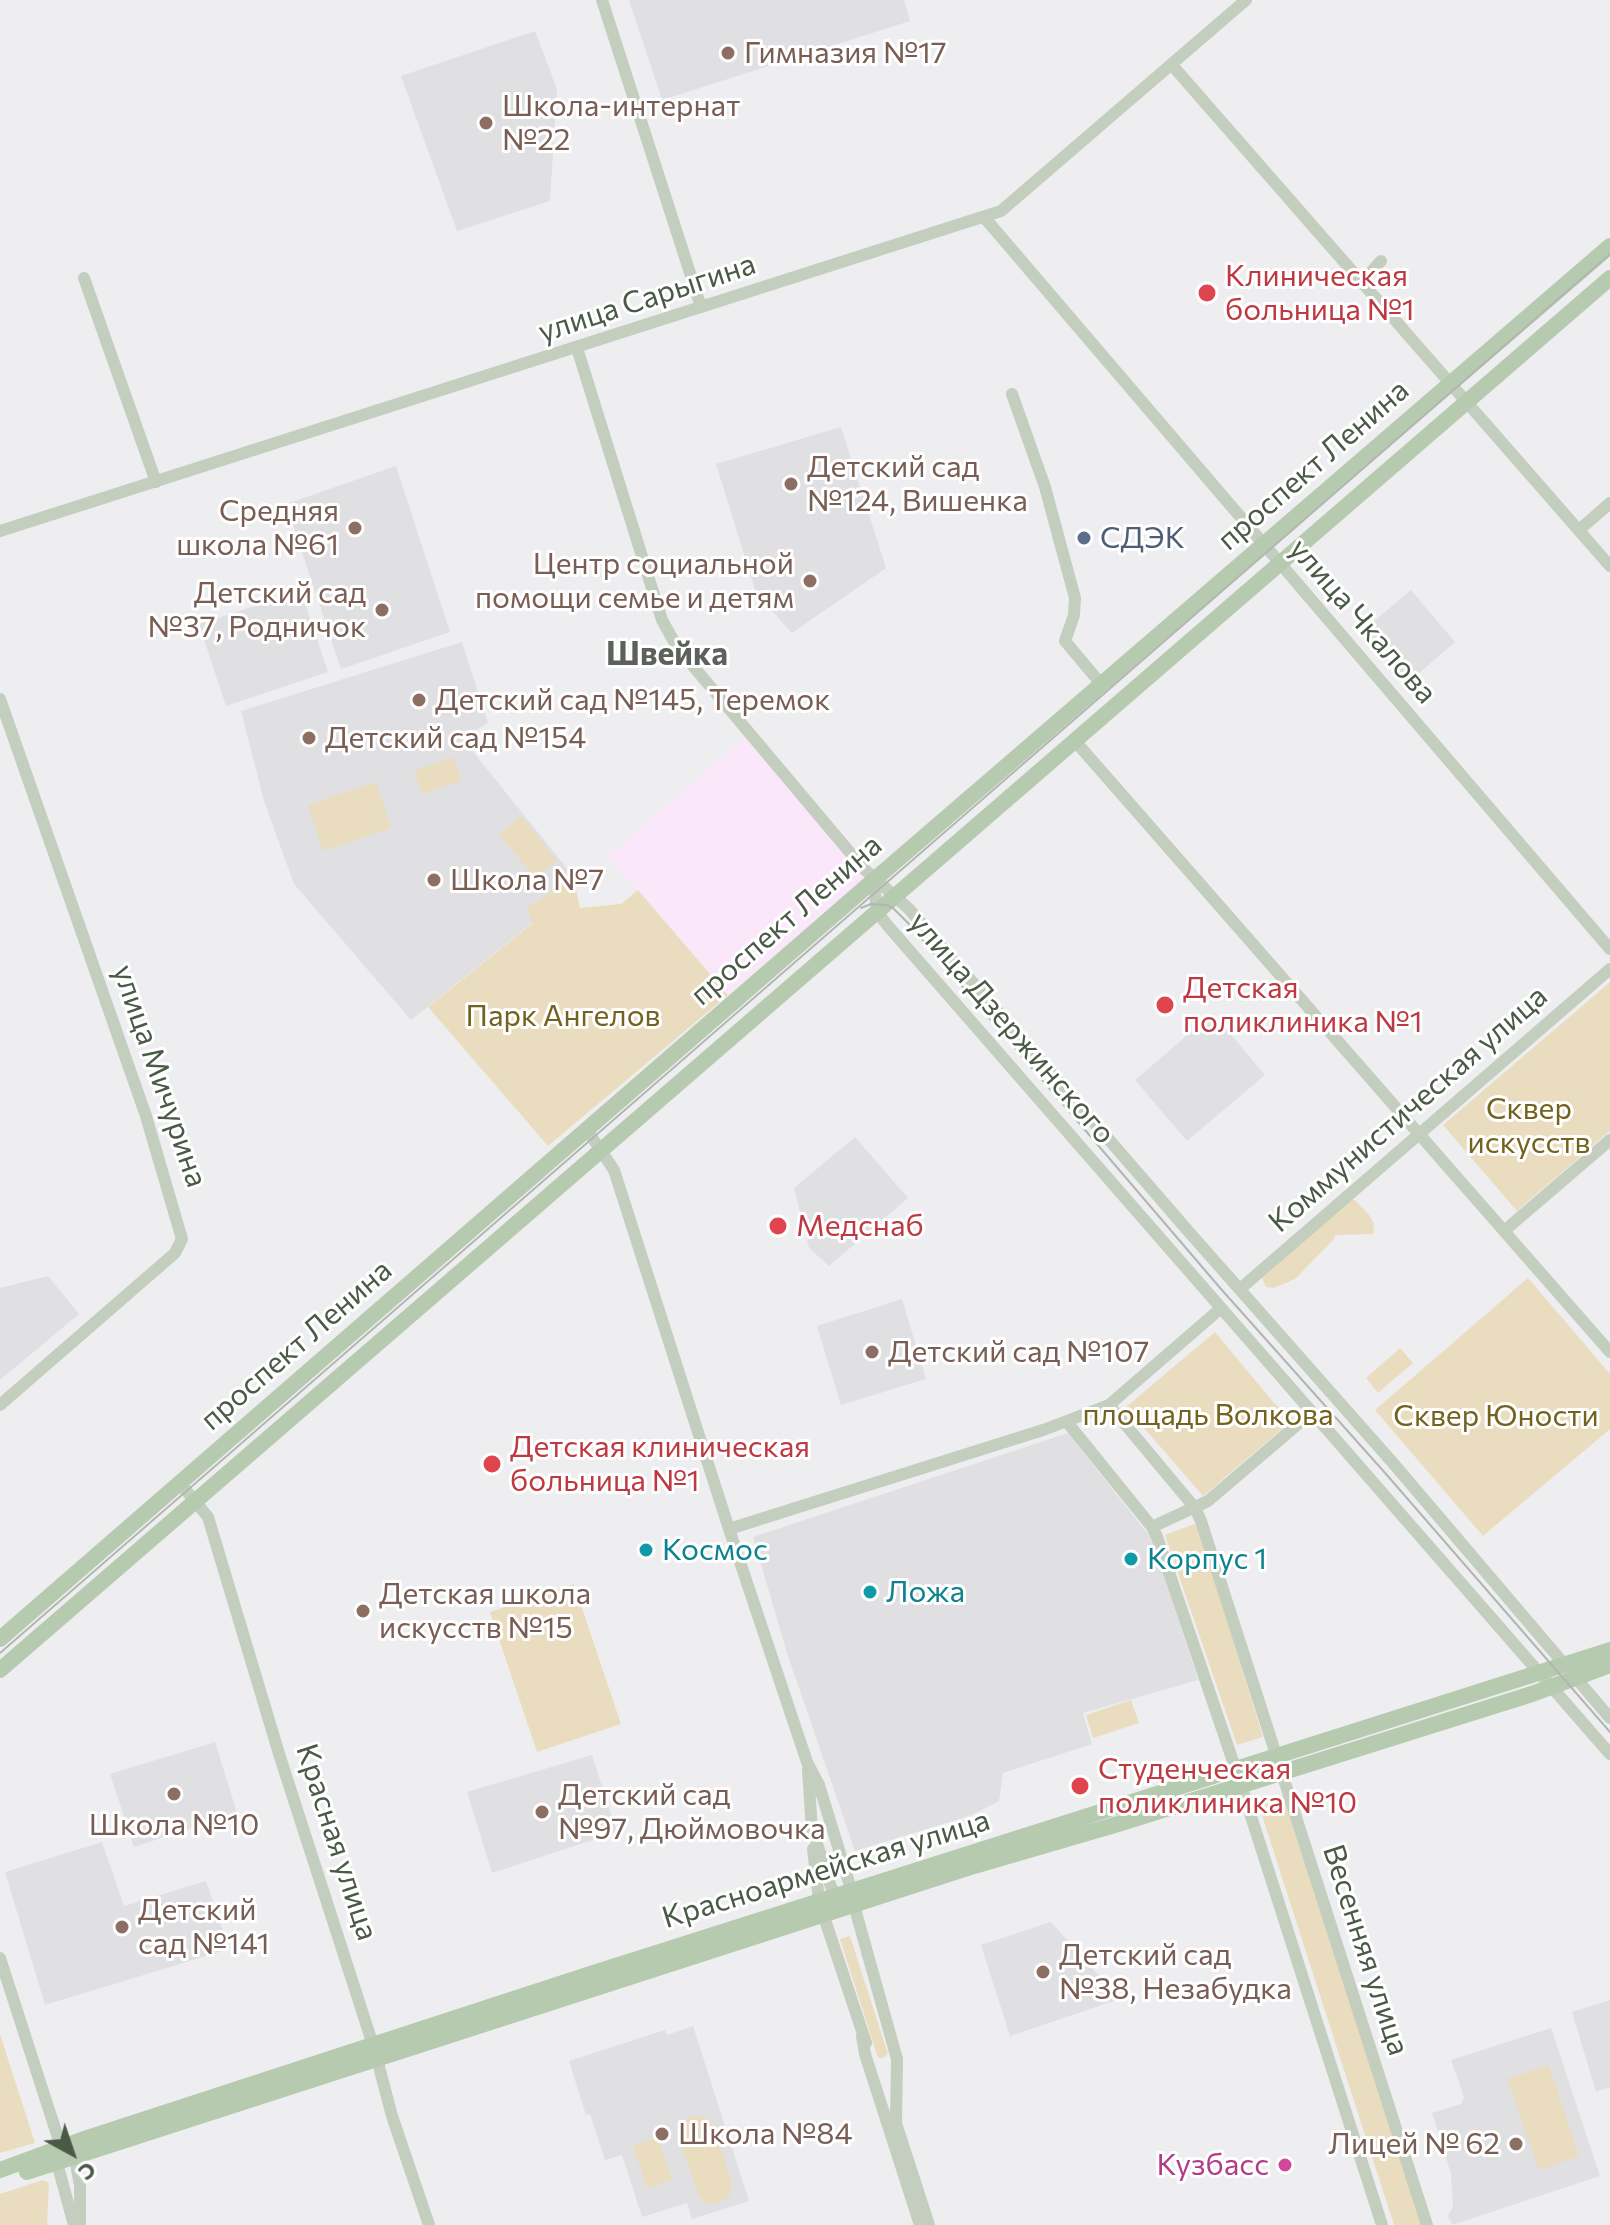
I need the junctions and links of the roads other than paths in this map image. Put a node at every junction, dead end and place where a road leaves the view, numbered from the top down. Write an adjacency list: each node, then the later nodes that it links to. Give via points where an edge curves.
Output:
1 (602, 0): 10 (street)
2 (1246, 0): 3 (street, улица Сарыгина)
3 (1172, 65): 4 (street, улица Сарыгина, via 1014,201); 8 (street)
4 (984, 217): 10 (street, улица Сарыгина); 19 (street, улица Чкалова)
5 (1610, 246): 12 (main road, проспект Ленина)
6 (1381, 261): 8 (street)
7 (84, 278): 15 (street)
8 (1362, 282): 12 (street)
9 (1607, 286): 14 (main road, проспект Ленина)
10 (701, 307): 11 (street, улица Сарыгина)
11 (577, 348): 15 (street, улица Сарыгина); 25 (street, via 670,637)
12 (1451, 383): 14 (street); 19 (main road, проспект Ленина)
13 (1012, 394): 22 (street, via 1045,487 1075,598 1065,641)
14 (1467, 401): 17 (street); 20 (main road, проспект Ленина)
15 (156, 482): 18 (street, улица Сарыгина)
16 (1610, 503): 17 (street)
17 (1579, 530): 21 (street)
18 (0, 531)
19 (1263, 545): 20 (street, улица Чкалова); 22 (main road, проспект Ленина)
20 (1279, 564): 24 (main road, проспект Ленина); 28 (street, улица Чкалова)
21 (1610, 566)
22 (1101, 684): 25 (main road, проспект Ленина)
23 (0, 699): 38 (street, улица Мичурина, via 146,1116 182,1239 175,1253)
24 (1075, 741): 26 (main road, проспект Ленина); 31 (street)
25 (874, 880): 26 (street, улица Дзержинского); 27 (street, улица Дзержинского); 30 (main road, проспект Ленина)
26 (896, 895): 27 (main road, проспект Ленина); 35 (street, улица Дзержинского)
27 (877, 912): 33 (main road, проспект Ленина); 36 (street, улица Дзержинского)
28 (1610, 949)
29 (1610, 969): 31 (street, Коммунистическая улица)
30 (587, 1130): 33 (street); 42 (main road, проспект Ленина)
31 (1419, 1133): 34 (street); 35 (street, Коммунистическая улица)
32 (1610, 1140): 34 (street)
33 (601, 1149): 43 (main road, проспект Ленина); 46 (street, via 614,1170)
34 (1504, 1231): 37 (street)
35 (1240, 1289): 51 (street, улица Дзержинского)
36 (1220, 1309): 39 (street); 40 (street, улица Дзержинского)
37 (1610, 1352)
38 (0, 1405)
39 (1109, 1405): 41 (street); 44 (street, Весенняя улица)
40 (1311, 1413): 44 (street); 52 (street, улица Дзержинского)
41 (1067, 1422): 45 (street); 46 (street)
42 (180, 1483): 43 (street, Красная улица); 47 (main road, проспект Ленина)
43 (196, 1502): 50 (main road, проспект Ленина); 61 (street, Красная улица, via 208,1517)
44 (1195, 1508): 45 (street); 56 (street, Весенняя улица)
45 (1152, 1527): 57 (street)
46 (729, 1529): 55 (street)
47 (0, 1639)
48 (1610, 1650): 51 (main road, Красноармейская улица)
49 (1610, 1665): 51 (main road, Красноармейская улица)
50 (0, 1670)
51 (1570, 1671): 52 (main road, Красноармейская улица); 53 (street, улица Дзержинского)
52 (1545, 1680): 54 (street, улица Дзержинского); 56 (main road, Красноармейская улица)
53 (1610, 1718)
54 (1610, 1754)
55 (807, 1762): 58 (street, via 819,1785); 58 (street, via 814,1872)
56 (1279, 1764): 57 (main road, Красноармейская улица); 73 (street, Весенняя улица)
57 (1238, 1778): 58 (main road, Красноармейская улица); 72 (street)
58 (836, 1900): 60 (street); 61 (main road, Красноармейская улица); 62 (street)
59 (0, 1958): 63 (street)
60 (862, 2036): 62 (street, via 879,2071 891,2068); 70 (street)
61 (375, 2052): 63 (main road, Красноармейская улица); 64 (main road, Красноармейская улица); 69 (street, Красная улица)
62 (897, 2059): 71 (street, via 896,2123)
63 (59, 2155): 64 (main road); 65 (main road); 66 (main road); 67 (street)
64 (75, 2158): 68 (street)
65 (0, 2170)
66 (0, 2181)
67 (74, 2225)
68 (80, 2225)
69 (429, 2225)
70 (920, 2225)
71 (929, 2225)
72 (1382, 2225)
73 (1427, 2225)

